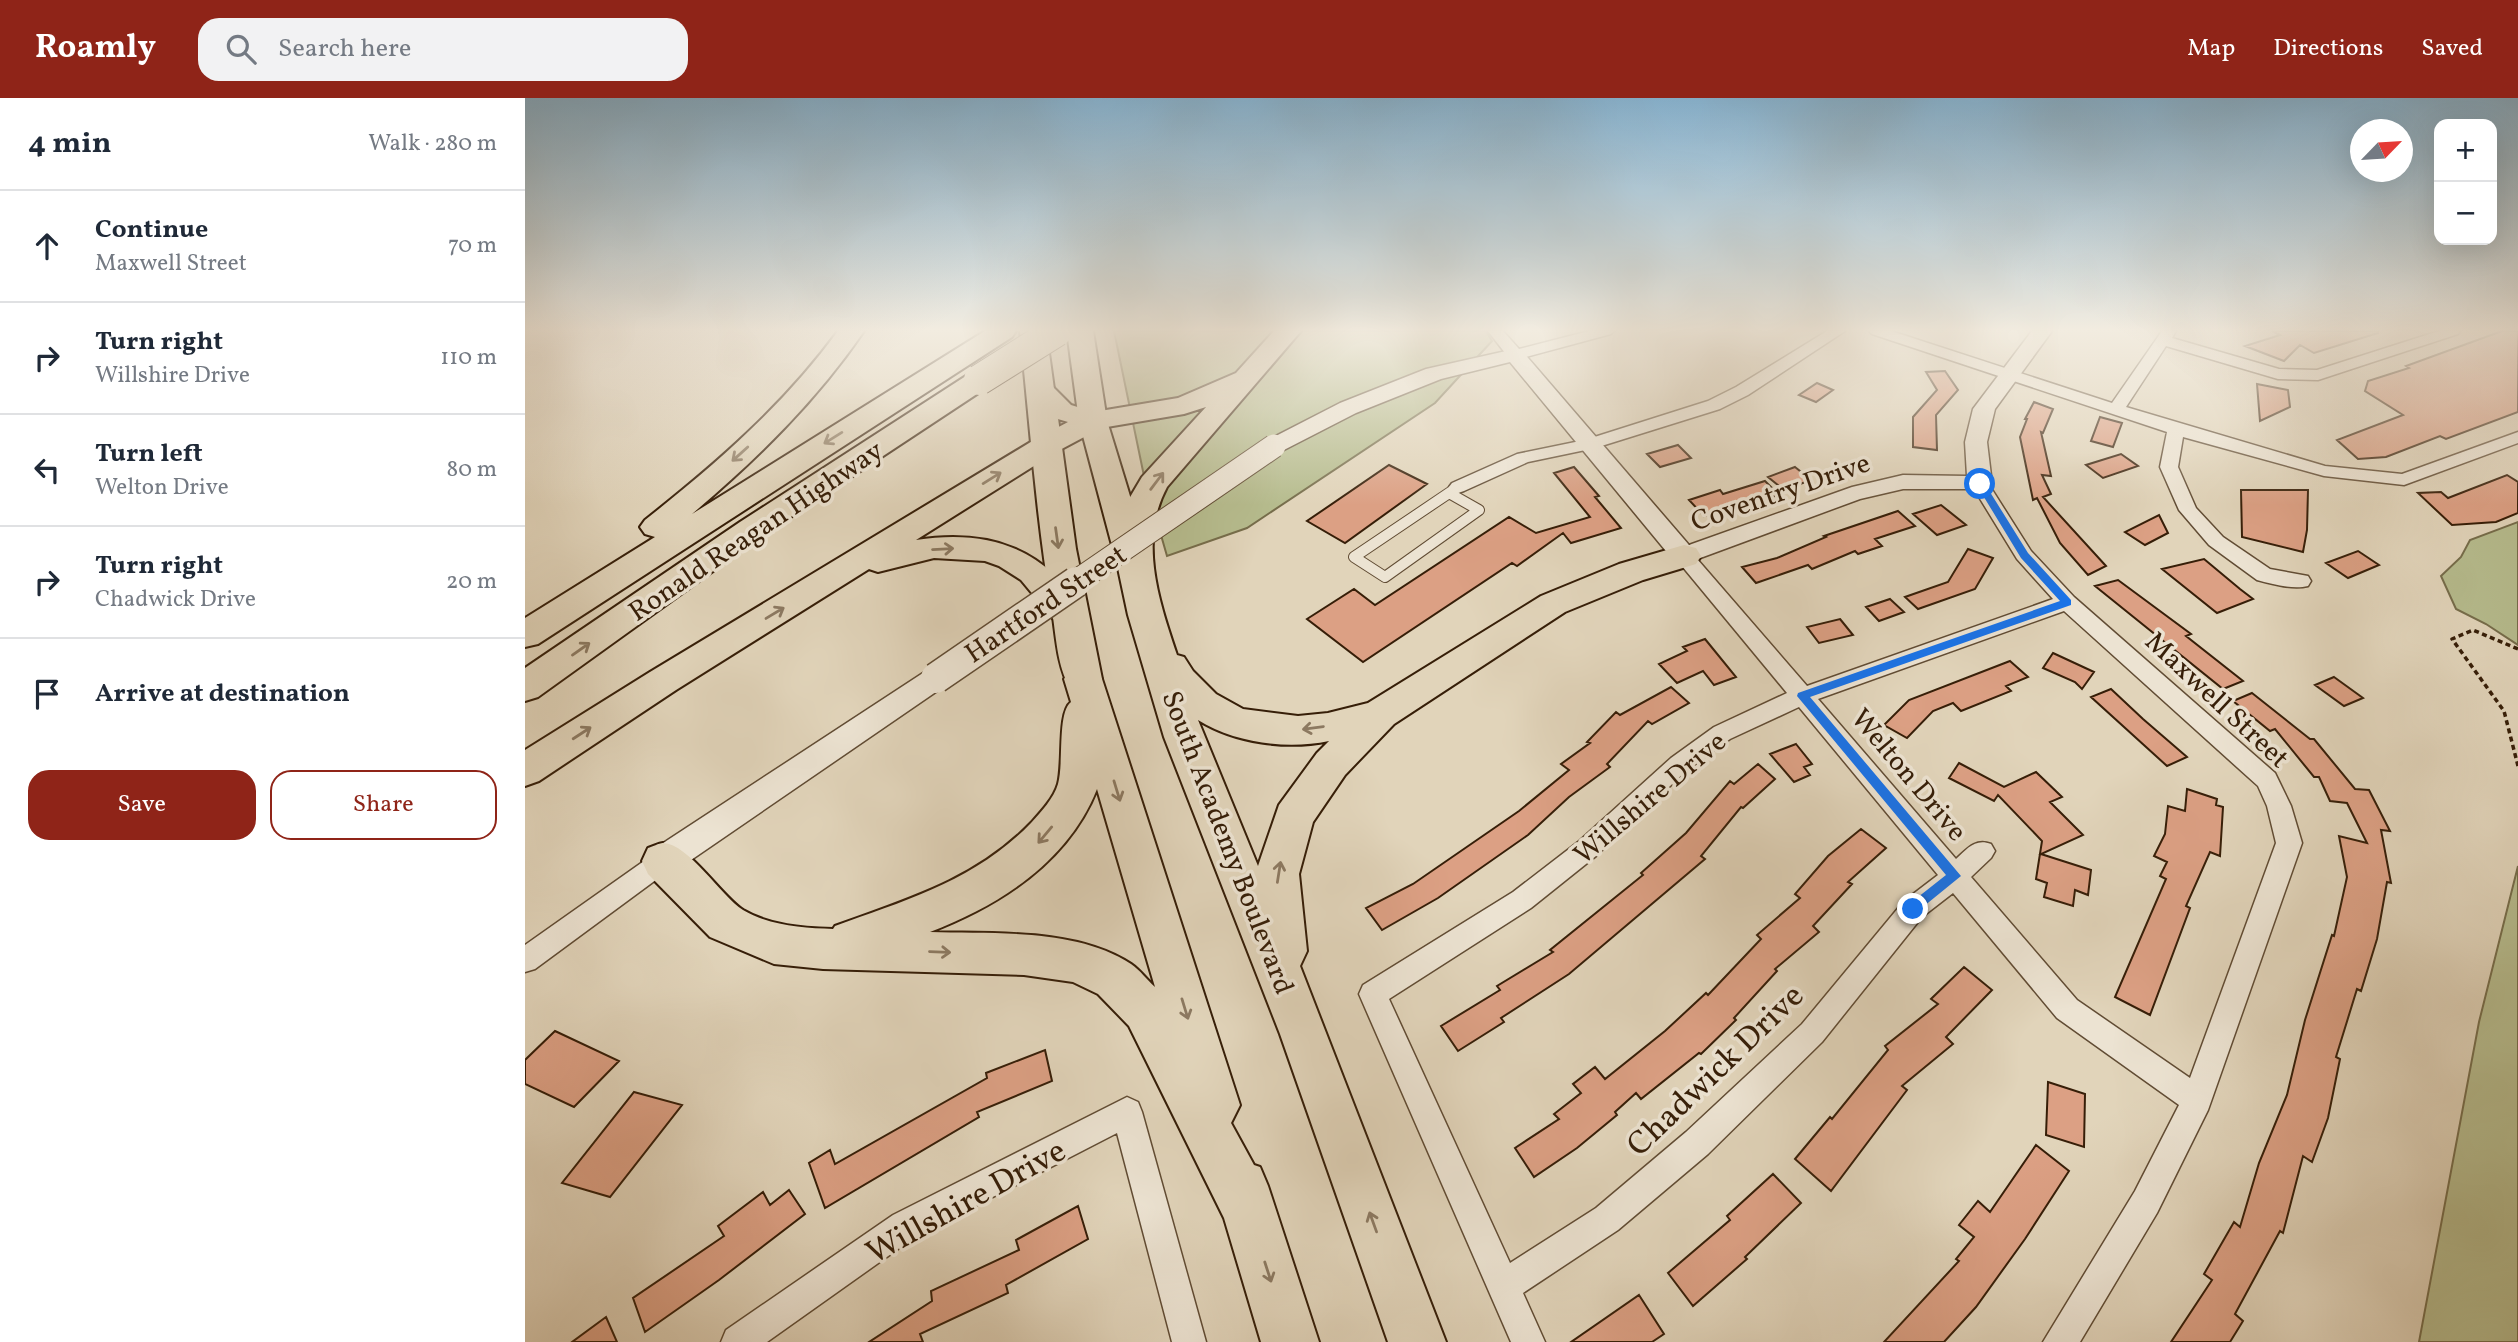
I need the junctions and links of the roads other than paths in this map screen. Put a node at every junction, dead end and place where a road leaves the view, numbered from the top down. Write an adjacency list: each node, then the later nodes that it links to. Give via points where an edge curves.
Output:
1 (805, 389): 29 (highway, one-way to 29, via 722,470 629,548)
2 (936, 389): 30 (highway, Ronald Reagan Highway, one-way to 30)
3 (943, 389): 32 (highway, Ronald Reagan Highway, one-way to 3)
4 (1088, 389): 15 (highway, South Academy Boulevard)
5 (1224, 389): 15 (highway, via 1185,405)
6 (1236, 389): 23 (highway, one-way to 6, via 1142,504 1153,484)
7 (1396, 389): 37 (street, Hartford Street, bridge, via 1274,446)
8 (1543, 389): 18 (street, Welton Drive)
9 (1745, 389): 18 (street, via 1714,405)
10 (1999, 389): 20 (street, Maxwell Street, via 1984,409 1976,442)
11 (2058, 389): 14 (street)
12 (2129, 389): 14 (street)
13 (1041, 391): 15 (highway, via 1061,411); 19 (highway)
14 (2116, 409): 16 (street)
15 (1093, 421): 19 (highway); 23 (highway, South Academy Boulevard)
16 (2176, 429): 17 (street, via 2324,471 2405,480); 25 (street, via 2169,467 2188,510 2216,541 2264,575)
17 (2518, 437)
18 (1589, 444): 21 (street, via 1523,458); 22 (street, Welton Drive)
19 (1045, 446): 24 (highway, one-way to 19); 27 (highway, one-way to 27)
20 (1980, 484): 22 (street, Coventry Drive, via 1903,482 1851,494); 26 (street, Maxwell Street, via 2024,555)
21 (1454, 490): 21 (lane, via 1418,514 1354,557 1385,577 1479,510)
22 (1684, 556): 33 (street, Welton Drive); 34 (highway, via 1553,604)
23 (1135, 568): 28 (highway, South Academy Boulevard)
24 (830, 579): 27 (highway, one-way to 27, via 891,556 971,548 1005,555 1028,569); 35 (highway, one-way to 24)
25 (2301, 581)
26 (2067, 602): 33 (street, Willshire Drive); 42 (street, Maxwell Street, via 2267,780 2290,844)
27 (1067, 613): 31 (highway)
28 (1146, 615): 34 (highway, one-way to 28, via 1309,731 1227,720 1188,692); 41 (highway, South Academy Boulevard, via 1184,737)
29 (525, 622)
30 (525, 635)
31 (1083, 680): 39 (highway, one-way to 39, via 1082,763 1077,789 1040,842 973,894 926,915); 43 (highway, one-way to 43)
32 (525, 687)
33 (1802, 696): 38 (street, Welton Drive); 44 (street, Willshire Drive, via 1722,733 1679,764 1587,849 1522,900 1373,994)
34 (1380, 714): 41 (highway, one-way to 34, via 1281,939 1277,874 1294,817 1331,764)
35 (525, 770)
36 (1982, 851): 38 (street, Chadwick Drive)
37 (663, 861): 39 (highway, via 726,923 774,944); 40 (street, Hartford Street)
38 (1955, 876): 42 (street, Welton Drive, via 2067,1009); 44 (street, Chadwick Drive, via 1913,909 1812,1033 1697,1143 1607,1219)
39 (823, 949): 43 (highway, one-way to 43, via 1024,955 1078,962 1115,979 1146,1010)
40 (525, 960)
41 (1304, 1034): 48 (highway, South Academy Boulevard, one-way to 41)
42 (2197, 1100): 50 (street, Maxwell Street, via 2146,1202)
43 (1248, 1211): 47 (highway, one-way to 47)
44 (1504, 1286): 49 (street)
45 (738, 1342): 46 (street, Willshire Drive, via 904,1227 1127,1112)
46 (1189, 1342)
47 (1290, 1342)
48 (1417, 1342)
49 (1528, 1342)
50 (2060, 1342)

